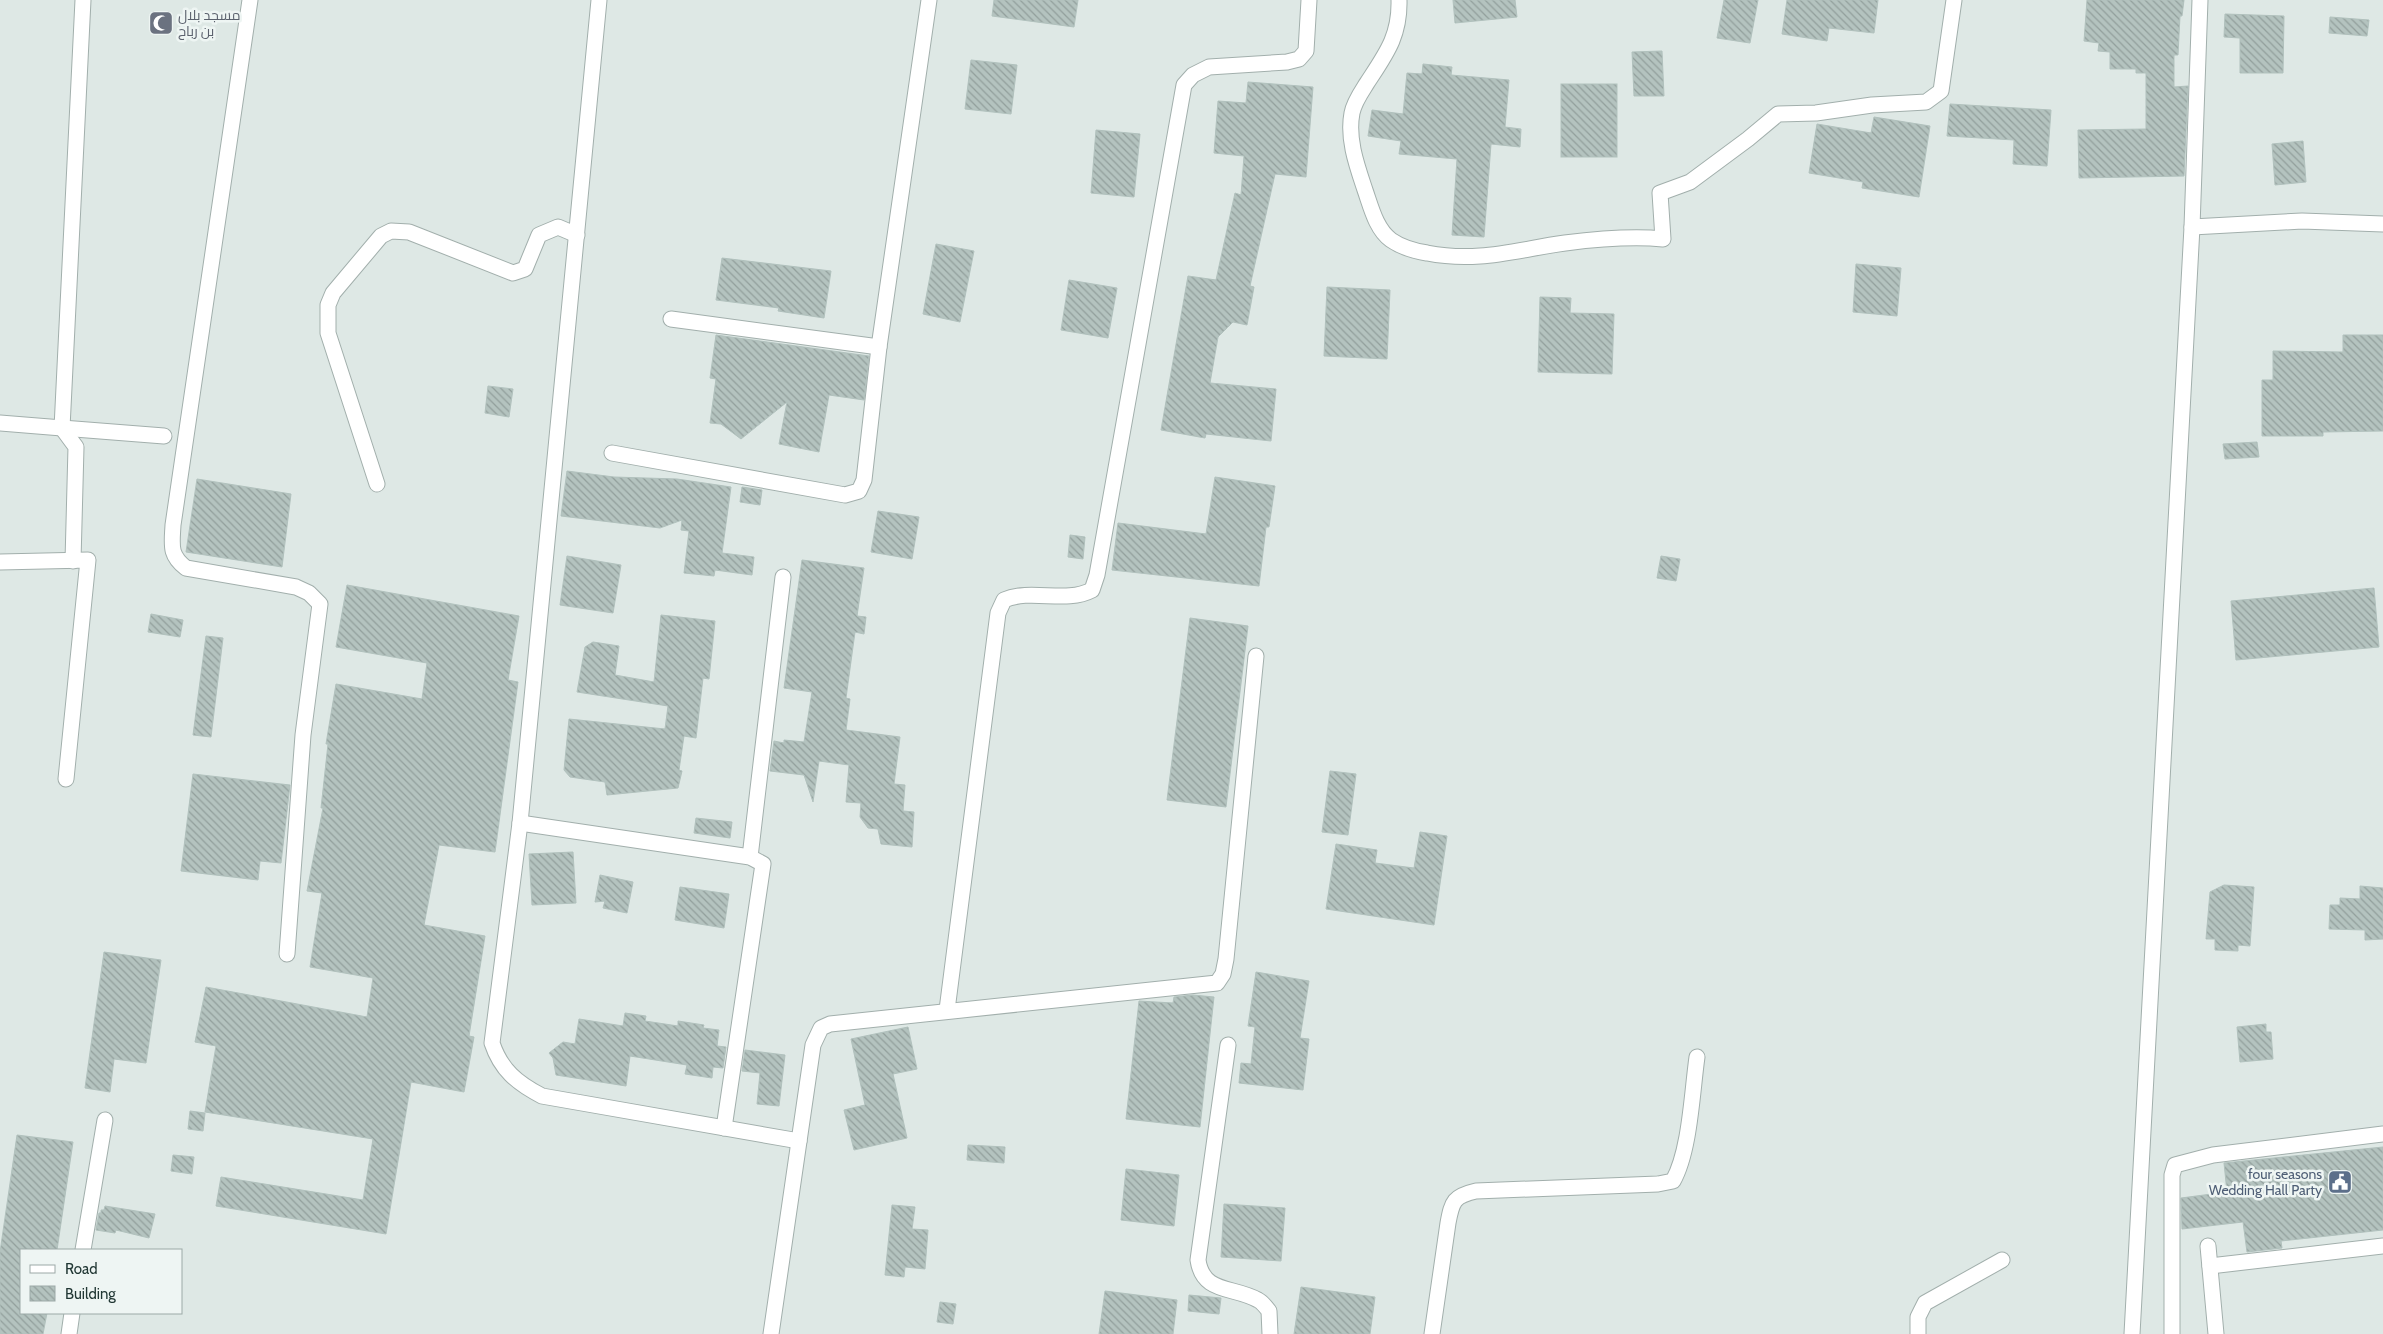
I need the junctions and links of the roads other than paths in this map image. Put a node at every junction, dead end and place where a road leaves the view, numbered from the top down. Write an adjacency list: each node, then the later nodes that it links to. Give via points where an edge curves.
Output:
1 (83, 0): 15 (street)
2 (250, 0): 26 (street, via 173,525 172,550 177,561 186,568 296,587 310,593 320,604 303,735)
3 (599, 0): 11 (street)
4 (929, 0): 13 (street)
5 (1308, 0): 27 (street, via 1306,51 1299,59 1210,67 1193,75 1184,85 1092,590 1080,596 1016,594 1004,600 998,613)
6 (1399, 0): 7 (street, via 1396,36 1352,112 1351,136 1375,219 1391,239 1415,251 1449,257 1485,257 1566,243 1634,236 1663,239 1660,193 1690,182 1778,114 1926,102 1941,91)
7 (1954, 0)
8 (2200, 0): 10 (street)
9 (2383, 224): 10 (street, via 2302,221)
10 (2192, 227): 45 (street)
11 (576, 235): 18 (street, via 558,227 539,235 525,269 513,273 409,232 391,231 380,236 333,294 328,305 328,333); 24 (street)
12 (671, 319): 13 (street)
13 (879, 347): 17 (street, via 864,480 859,491 846,495)
14 (0, 423): 15 (street)
15 (62, 428): 16 (street); 19 (street, via 76,446)
16 (164, 436)
17 (612, 453)
18 (376, 484)
19 (73, 561): 20 (street); 23 (street, via 88,560)
20 (0, 562)
21 (783, 577): 25 (street)
22 (1256, 656): 27 (street, via 1226,959 1217,983)
23 (66, 779)
24 (520, 823): 25 (street); 31 (street, via 492,1043 506,1072 542,1096)
25 (750, 857): 31 (street, via 763,864)
26 (287, 954)
27 (947, 1010): 33 (street, via 830,1024 821,1028 813,1045)
28 (1228, 1045): 42 (street, via 1199,1250 1200,1274 1213,1285 1258,1300 1269,1311)
29 (1697, 1057): 43 (street, via 1684,1151 1672,1181 1476,1191 1460,1195 1451,1206)
30 (105, 1120): 36 (street)
31 (724, 1128): 33 (street)
32 (2383, 1134): 46 (street, via 2213,1155 2175,1165 2172,1175)
33 (799, 1140): 41 (street)
34 (2208, 1246): 38 (street)
35 (2383, 1246): 38 (street)
36 (83, 1249)
37 (2002, 1260): 44 (street, via 1925,1303 1918,1317)
38 (2210, 1266): 47 (street)
39 (72, 1314): 40 (street)
40 (69, 1334)
41 (771, 1334)
42 (1270, 1334)
43 (1432, 1334)
44 (1918, 1334)
45 (2132, 1334)
46 (2172, 1334)
47 (2216, 1334)

